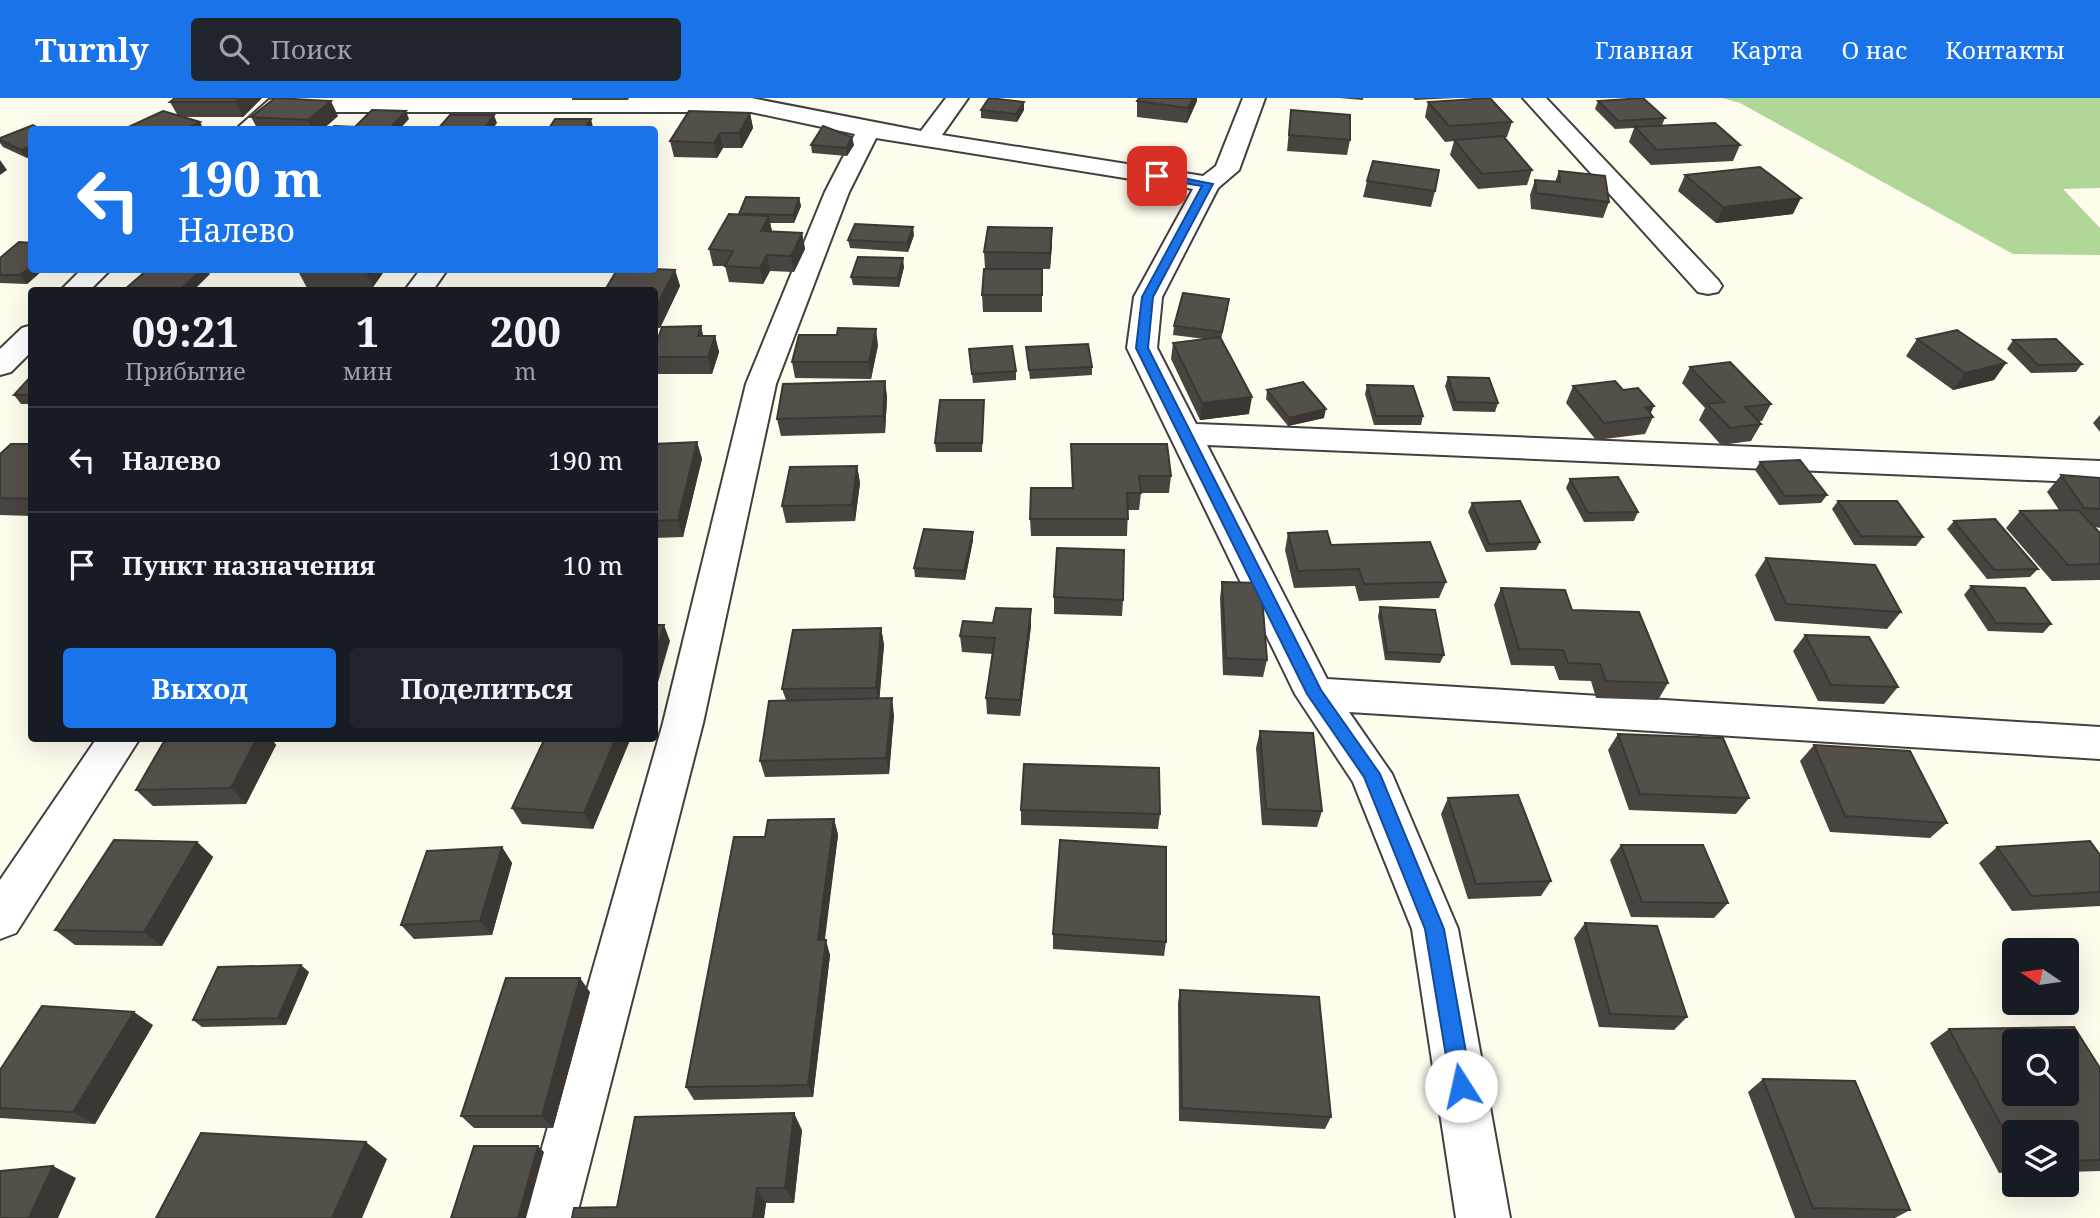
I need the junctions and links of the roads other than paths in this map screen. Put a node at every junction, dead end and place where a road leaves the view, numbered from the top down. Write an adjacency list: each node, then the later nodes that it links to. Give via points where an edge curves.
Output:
1 (957, 98): 8 (street)
2 (1254, 98): 9 (street, via 1227,170)
3 (1534, 98): 11 (street)
4 (546, 102): 5 (street, via 277,106); 6 (street); 7 (street, via 751,105)
5 (251, 126)
6 (530, 126)
7 (869, 130): 8 (street); 21 (street, via 837,192 761,384 683,723)
8 (927, 140): 9 (street)
9 (1208, 184): 15 (street, via 1148,297 1142,348)
10 (93, 273): 12 (street)
11 (1708, 286)
12 (78, 287)
13 (28, 338): 14 (street)
14 (0, 366)
15 (1185, 435): 16 (street); 17 (street)
16 (2100, 472)
17 (1315, 694): 19 (street); 22 (street, via 1371,774 1435,929)
18 (117, 742): 20 (street)
19 (2100, 743)
20 (0, 918)
21 (549, 1218)
22 (1483, 1218)

